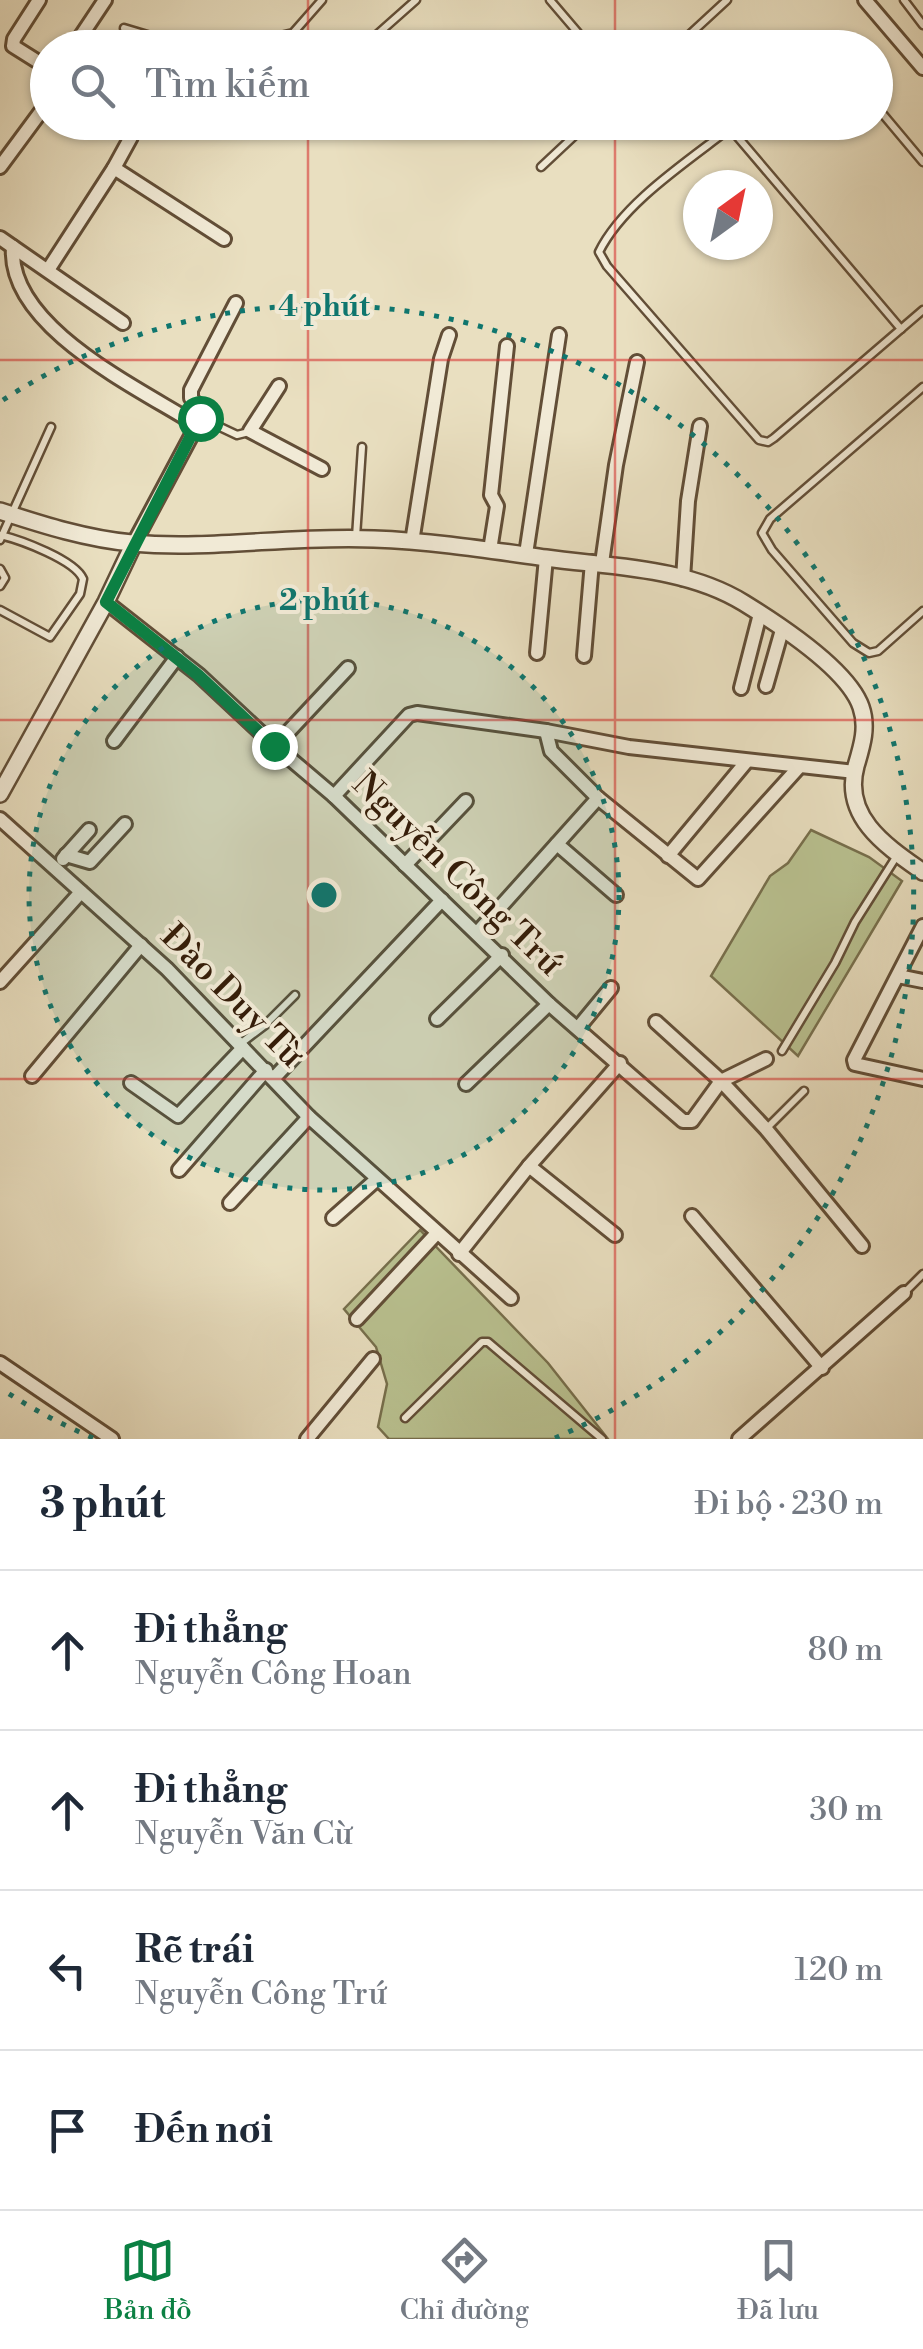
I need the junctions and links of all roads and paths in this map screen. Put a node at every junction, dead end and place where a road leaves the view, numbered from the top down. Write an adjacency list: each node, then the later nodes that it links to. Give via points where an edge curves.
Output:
1 (39, 0): 19 (street, via 14,39 13,46)
2 (105, 0): 11 (street)
3 (322, 0): 13 (lane)
4 (416, 0): 14 (lane)
5 (550, 0): 15 (lane)
6 (727, 0): 16 (lane)
7 (866, 0): 17 (street)
8 (904, 0): 9 (lane)
9 (923, 25)
10 (124, 28): 12 (lane)
11 (85, 30)
12 (131, 30)
13 (295, 30)
14 (382, 30)
15 (576, 30)
16 (694, 30)
17 (891, 30)
18 (893, 32): 20 (street)
19 (30, 57)
20 (923, 68)
21 (893, 124): 27 (lane)
22 (30, 126): 29 (street)
23 (129, 140): 31 (street)
24 (570, 140): 30 (lane)
25 (715, 140): 39 (lane, via 608,233 599,252 759,440 768,442)
26 (740, 140): 39 (lane)
27 (920, 153): 28 (lane)
28 (923, 162)
29 (0, 167)
30 (541, 167)
31 (114, 168): 33 (street); 35 (street)
32 (0, 238): 34 (street)
33 (224, 238)
34 (13, 247): 35 (street); 46 (street, via 17,284 44,322)
35 (48, 270): 38 (street)
36 (236, 303): 46 (street, via 190,390 200,406)
37 (923, 310): 39 (lane)
38 (123, 324)
39 (901, 328)
40 (449, 335): 55 (street)
41 (558, 335): 58 (street)
42 (507, 346): 57 (street)
43 (637, 362): 60 (street)
44 (279, 386): 49 (street)
45 (923, 387): 66 (lane, via 762,533 853,643 869,653)
46 (199, 422): 49 (lane, via 237,435); 56 (street)
47 (700, 426): 62 (street)
48 (51, 428): 52 (lane)
49 (250, 431): 51 (street)
50 (362, 447): 54 (lane)
51 (322, 469)
52 (6, 513): 53 (lane); 56 (street)
53 (1, 536): 65 (lane, via 77,569 83,579 50,637)
54 (356, 538): 55 (street); 56 (street)
55 (412, 542): 57 (street)
56 (134, 544): 64 (street)
57 (490, 550): 58 (street)
58 (526, 554): 59 (street)
59 (546, 558): 60 (street); 69 (street)
60 (597, 562): 62 (street); 70 (street)
61 (0, 569): 63 (lane)
62 (683, 579): 67 (street, via 726,593)
63 (0, 586)
64 (106, 602): 71 (street, Nguyễn Công Trứ); 81 (street)
65 (0, 610)
66 (923, 611)
67 (760, 614): 68 (street); 74 (street)
68 (782, 630): 73 (street); 80 (street, via 856,696 864,730)
69 (537, 653)
70 (584, 656)
71 (177, 657): 76 (street); 77 (street, Nguyễn Công Trứ)
72 (348, 668): 77 (street)
73 (766, 686)
74 (741, 688)
75 (546, 731): 78 (street); 82 (street, via 409,715); 83 (street, via 551,751)
76 (114, 741)
77 (274, 746): 82 (street, Nguyễn Công Trứ)
78 (748, 761): 79 (street); 91 (street)
79 (799, 767): 80 (street); 91 (street, via 702,878)
80 (854, 772): 89 (street, via 864,824)
81 (0, 794)
82 (334, 796): 92 (street, Nguyễn Công Trứ)
83 (598, 798): 88 (street); 91 (street)
84 (466, 801): 92 (street)
85 (0, 819): 93 (street, Đào Duy Từ)
86 (126, 824): 90 (street, via 90,862)
87 (88, 830): 90 (street)
88 (557, 844): 96 (street); 99 (street)
89 (898, 854): 94 (street); 112 (lane)
90 (66, 855): 93 (street)
91 (668, 856)
92 (405, 865): 97 (street, Nguyễn Công Trứ)
93 (54, 868): 95 (street, Đào Duy Từ)
94 (923, 872)
95 (82, 892): 100 (street, Đào Duy Từ); 104 (street)
96 (616, 895)
97 (442, 900): 99 (street, Nguyễn Công Trứ); 115 (street)
98 (923, 926): 102 (street)
99 (477, 933): 101 (street, Nguyễn Công Trứ)
100 (141, 946): 111 (street, Đào Duy Từ); 116 (street)
101 (502, 955): 107 (street, Nguyễn Công Trứ); 108 (street)
102 (898, 976): 103 (street); 117 (street, via 854,1062)
103 (923, 981)
104 (0, 982)
105 (611, 988): 110 (street)
106 (294, 995): 111 (lane)
107 (549, 1004): 110 (street, Nguyễn Công Trứ); 120 (street)
108 (437, 1018)
109 (656, 1022): 118 (street)
110 (578, 1028): 114 (street, Nguyễn Công Trứ)
111 (241, 1046): 115 (street, Đào Duy Từ); 119 (street, via 178,1116)
112 (782, 1051)
113 (766, 1059): 118 (street, Nguyễn Công Trứ)
114 (620, 1064): 118 (street, Nguyễn Công Trứ, via 684,1121 692,1121); 124 (street)
115 (270, 1075): 122 (street, Đào Duy Từ); 125 (street)
116 (32, 1076)
117 (923, 1079)
118 (721, 1081): 123 (street)
119 (130, 1083)
120 (466, 1084)
121 (804, 1090): 123 (lane)
122 (309, 1118): 126 (street, Đào Duy Từ); 127 (street)
123 (766, 1129): 132 (street)
124 (528, 1166): 131 (street); 133 (street)
125 (179, 1170)
126 (377, 1179): 129 (street); 130 (street, Đào Duy Từ)
127 (230, 1203)
128 (692, 1216): 140 (street)
129 (333, 1218)
130 (437, 1233): 133 (street, Đào Duy Từ); 137 (street)
131 (615, 1235)
132 (862, 1246)
133 (459, 1254): 136 (street, Đào Duy Từ)
134 (923, 1274): 135 (lane)
135 (904, 1293): 140 (street)
136 (510, 1298)
137 (357, 1318)
138 (373, 1359): 143 (street)
139 (0, 1363): 142 (street)
140 (822, 1368): 145 (street)
141 (405, 1418): 144 (lane, via 488,1342)
142 (112, 1439)
143 (306, 1439)
144 (602, 1439)
145 (739, 1439)

